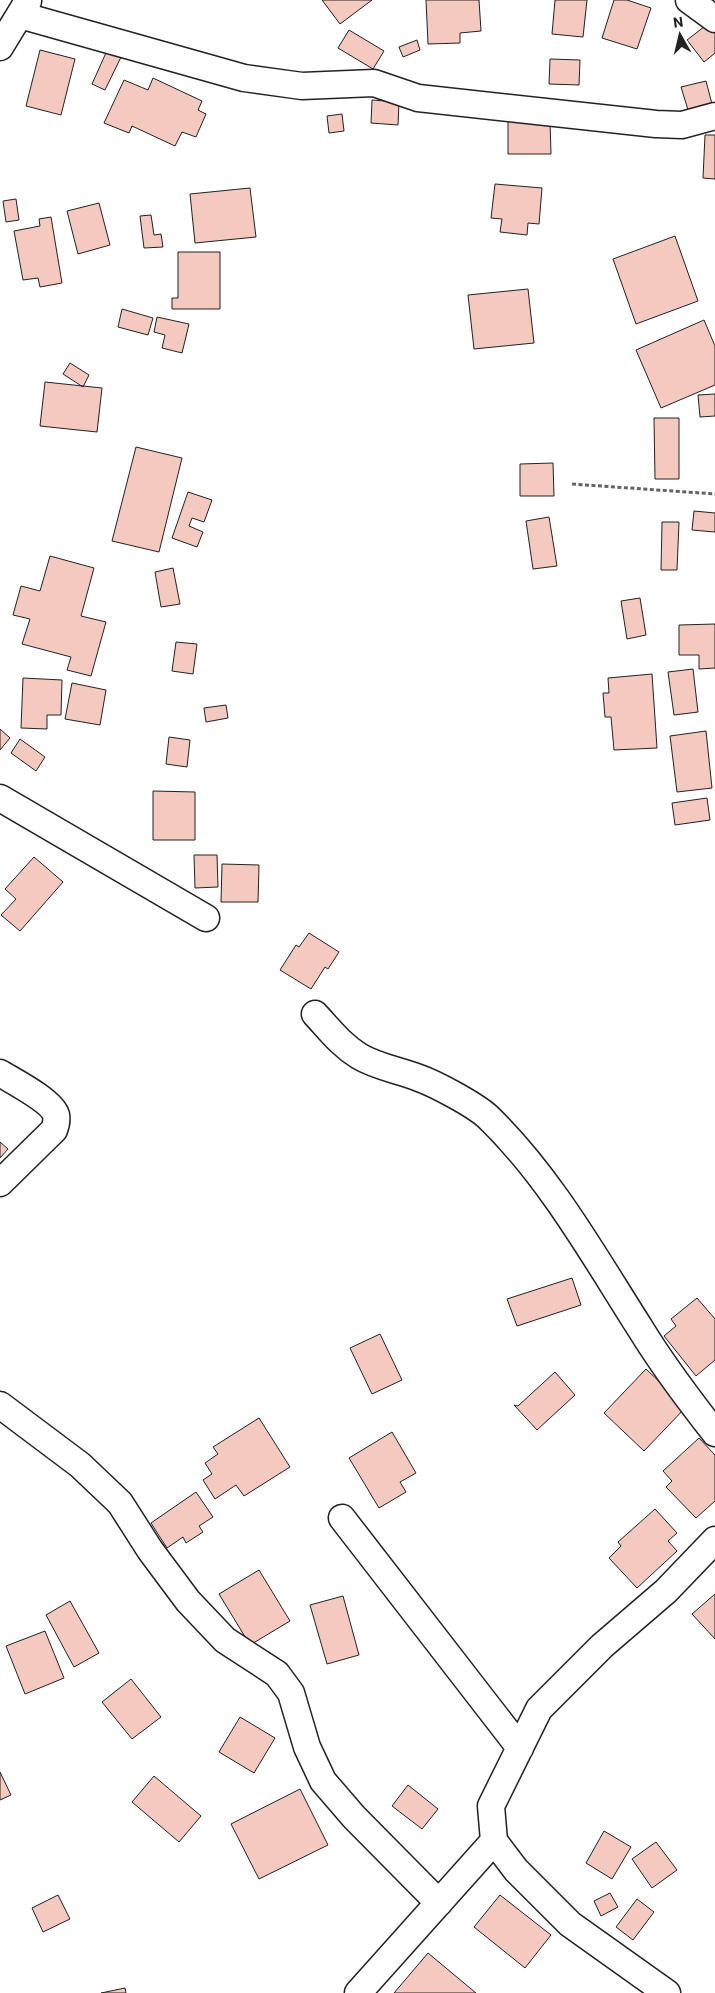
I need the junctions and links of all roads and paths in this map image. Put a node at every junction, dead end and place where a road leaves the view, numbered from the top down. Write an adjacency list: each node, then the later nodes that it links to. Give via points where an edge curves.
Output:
1 (689, 0): 3 (street)
2 (24, 8): 4 (street); 5 (street, via 244,78 302,86 374,83 418,98 656,124 682,125)
3 (715, 20)
4 (0, 47)
5 (715, 116)
6 (572, 484): 7 (path)
7 (715, 494)
8 (0, 798): 9 (street)
9 (206, 918)
10 (315, 1014): 14 (street, via 340,1042 359,1056 420,1078 454,1096 485,1114 516,1144 591,1250 641,1331)
11 (0, 1072): 12 (street, via 48,1104 56,1115 56,1122 54,1130)
12 (0, 1183)
13 (0, 1405): 19 (street, via 80,1465 120,1503 188,1600 225,1640 277,1674 291,1693 307,1747 324,1781 354,1817)
14 (715, 1433)
15 (342, 1518): 17 (street)
16 (715, 1540): 17 (street, via 666,1592 602,1646 539,1708)
17 (520, 1748): 18 (street, via 490,1806)
18 (494, 1841): 19 (street); 20 (street, via 516,1870 570,1924)
19 (439, 1902): 21 (street)
20 (649, 1988)
21 (358, 1993)

